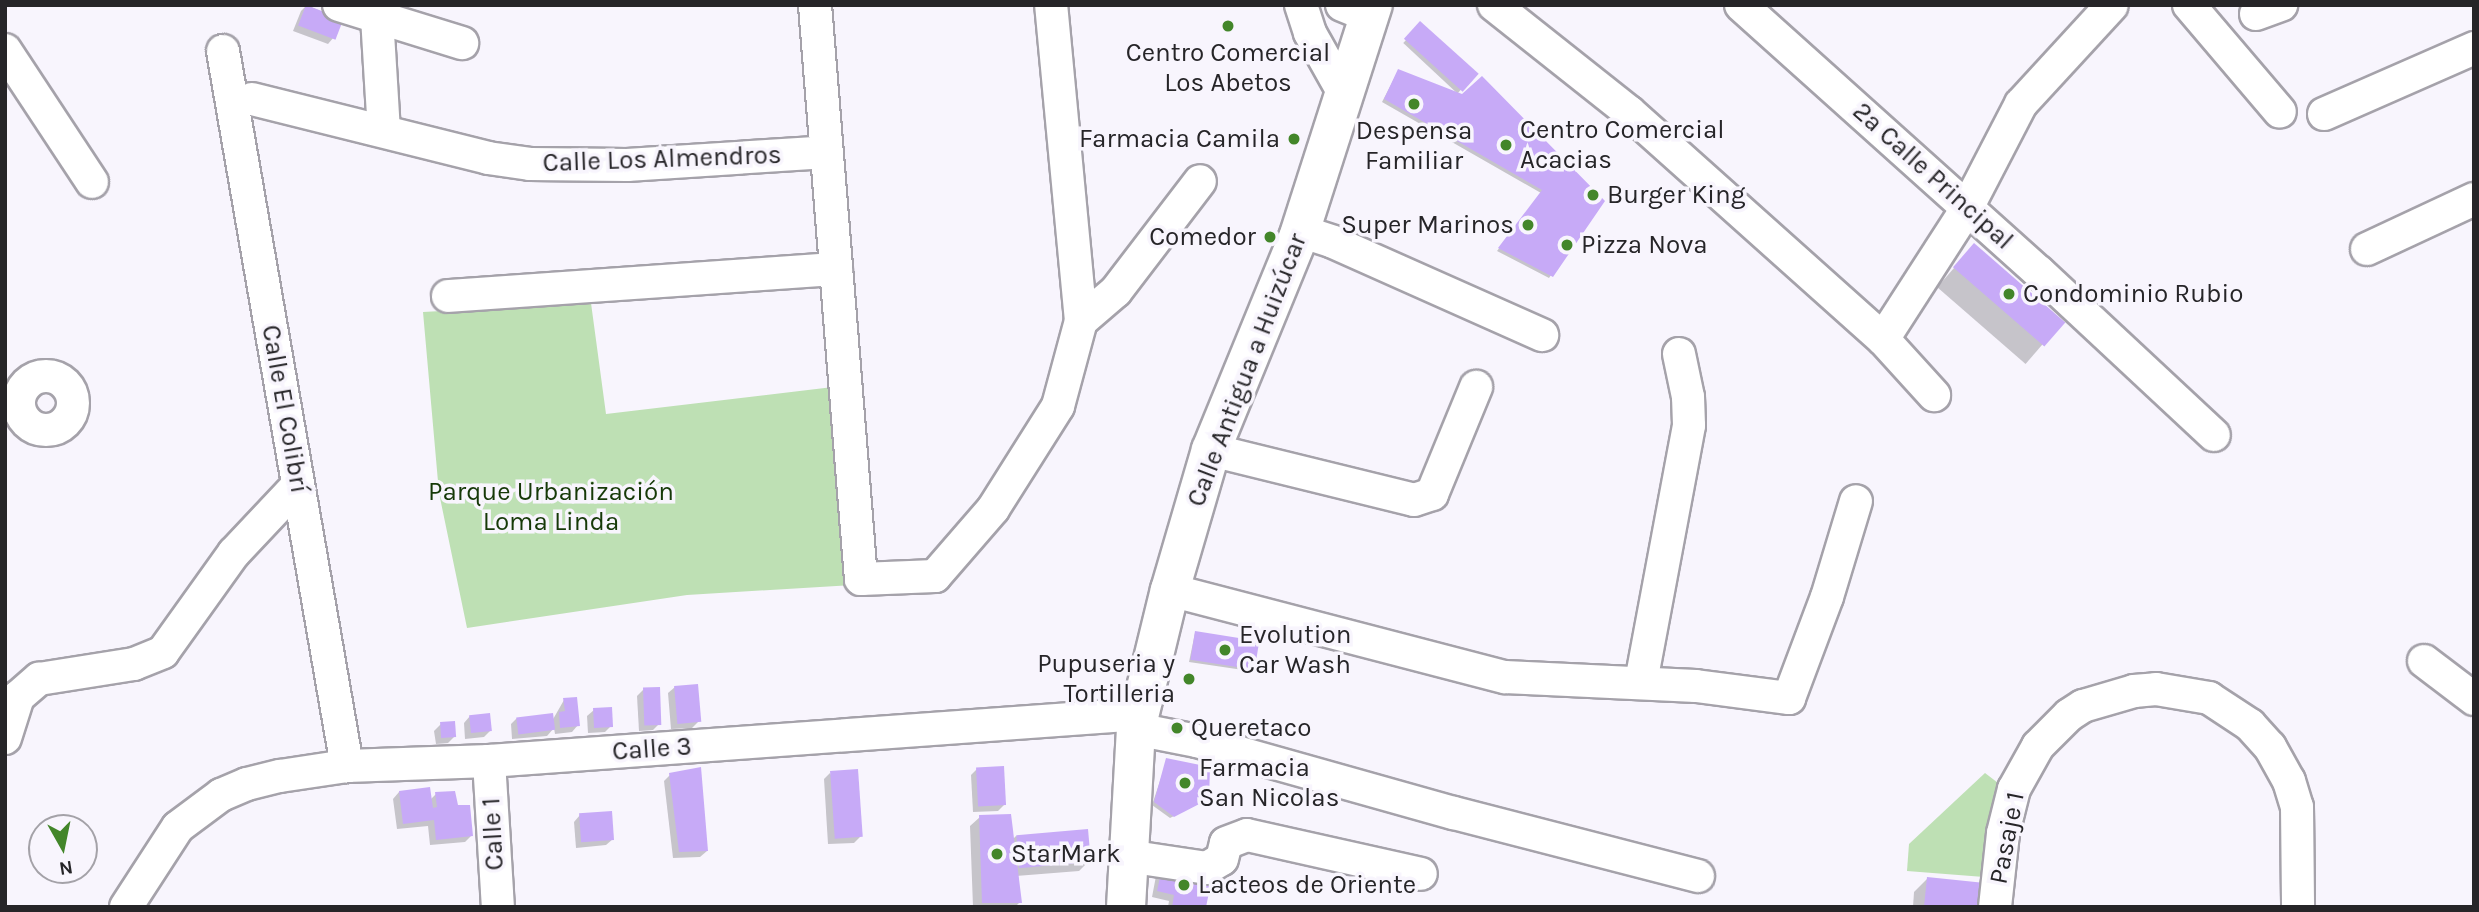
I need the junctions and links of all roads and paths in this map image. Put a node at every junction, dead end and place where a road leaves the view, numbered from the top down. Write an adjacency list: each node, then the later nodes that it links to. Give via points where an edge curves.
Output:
1 (339, 5): 10 (street)
2 (815, 5): 20 (street)
3 (1051, 5): 29 (street)
4 (1301, 5): 15 (street, via 1310,33)
5 (1494, 5): 31 (street, via 1629,112)
6 (1741, 5): 24 (street, 2a Calle Principal)
7 (2112, 5): 24 (street, via 2021,104)
8 (2189, 5): 17 (street)
9 (1361, 9): 15 (main road, Calle Antigua a Huizúcar)
10 (377, 18): 11 (street); 19 (street)
11 (462, 43)
12 (2474, 48): 18 (street)
13 (5, 50): 22 (street)
14 (223, 51): 37 (street, Calle El Colibrí)
15 (1345, 95): 25 (main road, Calle Antigua a Huizúcar)
16 (253, 99): 19 (street, Calle Los Almendros)
17 (2280, 112)
18 (2324, 114)
19 (384, 131): 20 (street, Calle Los Almendros, via 488,158 579,167)
20 (827, 152): 27 (street)
21 (1199, 181): 29 (street, via 1116,291)
22 (92, 182)
23 (2474, 199): 26 (street)
24 (1966, 210): 31 (street); 35 (street, 2a Calle Principal)
25 (1300, 231): 30 (street); 36 (main road, Calle Antigua a Huizúcar)
26 (2367, 249)
27 (836, 269): 28 (street); 29 (street, via 861,579 935,576 993,509 1058,406)
28 (448, 296)
29 (1081, 321)
30 (1542, 335)
31 (1883, 339): 34 (street)
32 (1679, 354): 41 (street, via 1689,425)
33 (1476, 387): 36 (street, via 1432,494 1414,500)
34 (1934, 396)
35 (2214, 435)
36 (1211, 450): 39 (main road, Calle Antigua a Huizúcar)
37 (298, 485): 44 (street, via 234,553 163,652 134,664 39,680 18,698); 46 (street, Calle El Colibrí)
38 (1856, 501): 41 (street, via 1789,698)
39 (1170, 590): 41 (street, via 1505,677); 43 (main road, Calle Antigua a Huizúcar)
40 (2424, 661): 42 (street)
41 (1641, 682)
42 (2474, 699)
43 (1138, 721): 45 (street, Calle 3); 47 (main road, Calle Antigua a Huizúcar); 49 (street, Calle 3, via 1454,813)
44 (5, 738)
45 (489, 761): 46 (street, Calle 3); 51 (street, Calle 1)
46 (347, 766): 50 (street, Calle 3, via 247,784 221,795 178,827)
47 (1127, 856): 48 (street, via 1207,868 1222,859 1226,843 1247,835); 52 (main road, Calle Antigua a Huizúcar)
48 (1421, 874)
49 (1698, 876)
50 (126, 907)
51 (498, 907)
52 (1126, 907)
53 (1995, 907): 54 (street, Pasaje 1, via 2003,833 2014,789 2038,746 2083,706 2156,689 2209,698 2250,725 2270,747 2297,807)
54 (2298, 907)

